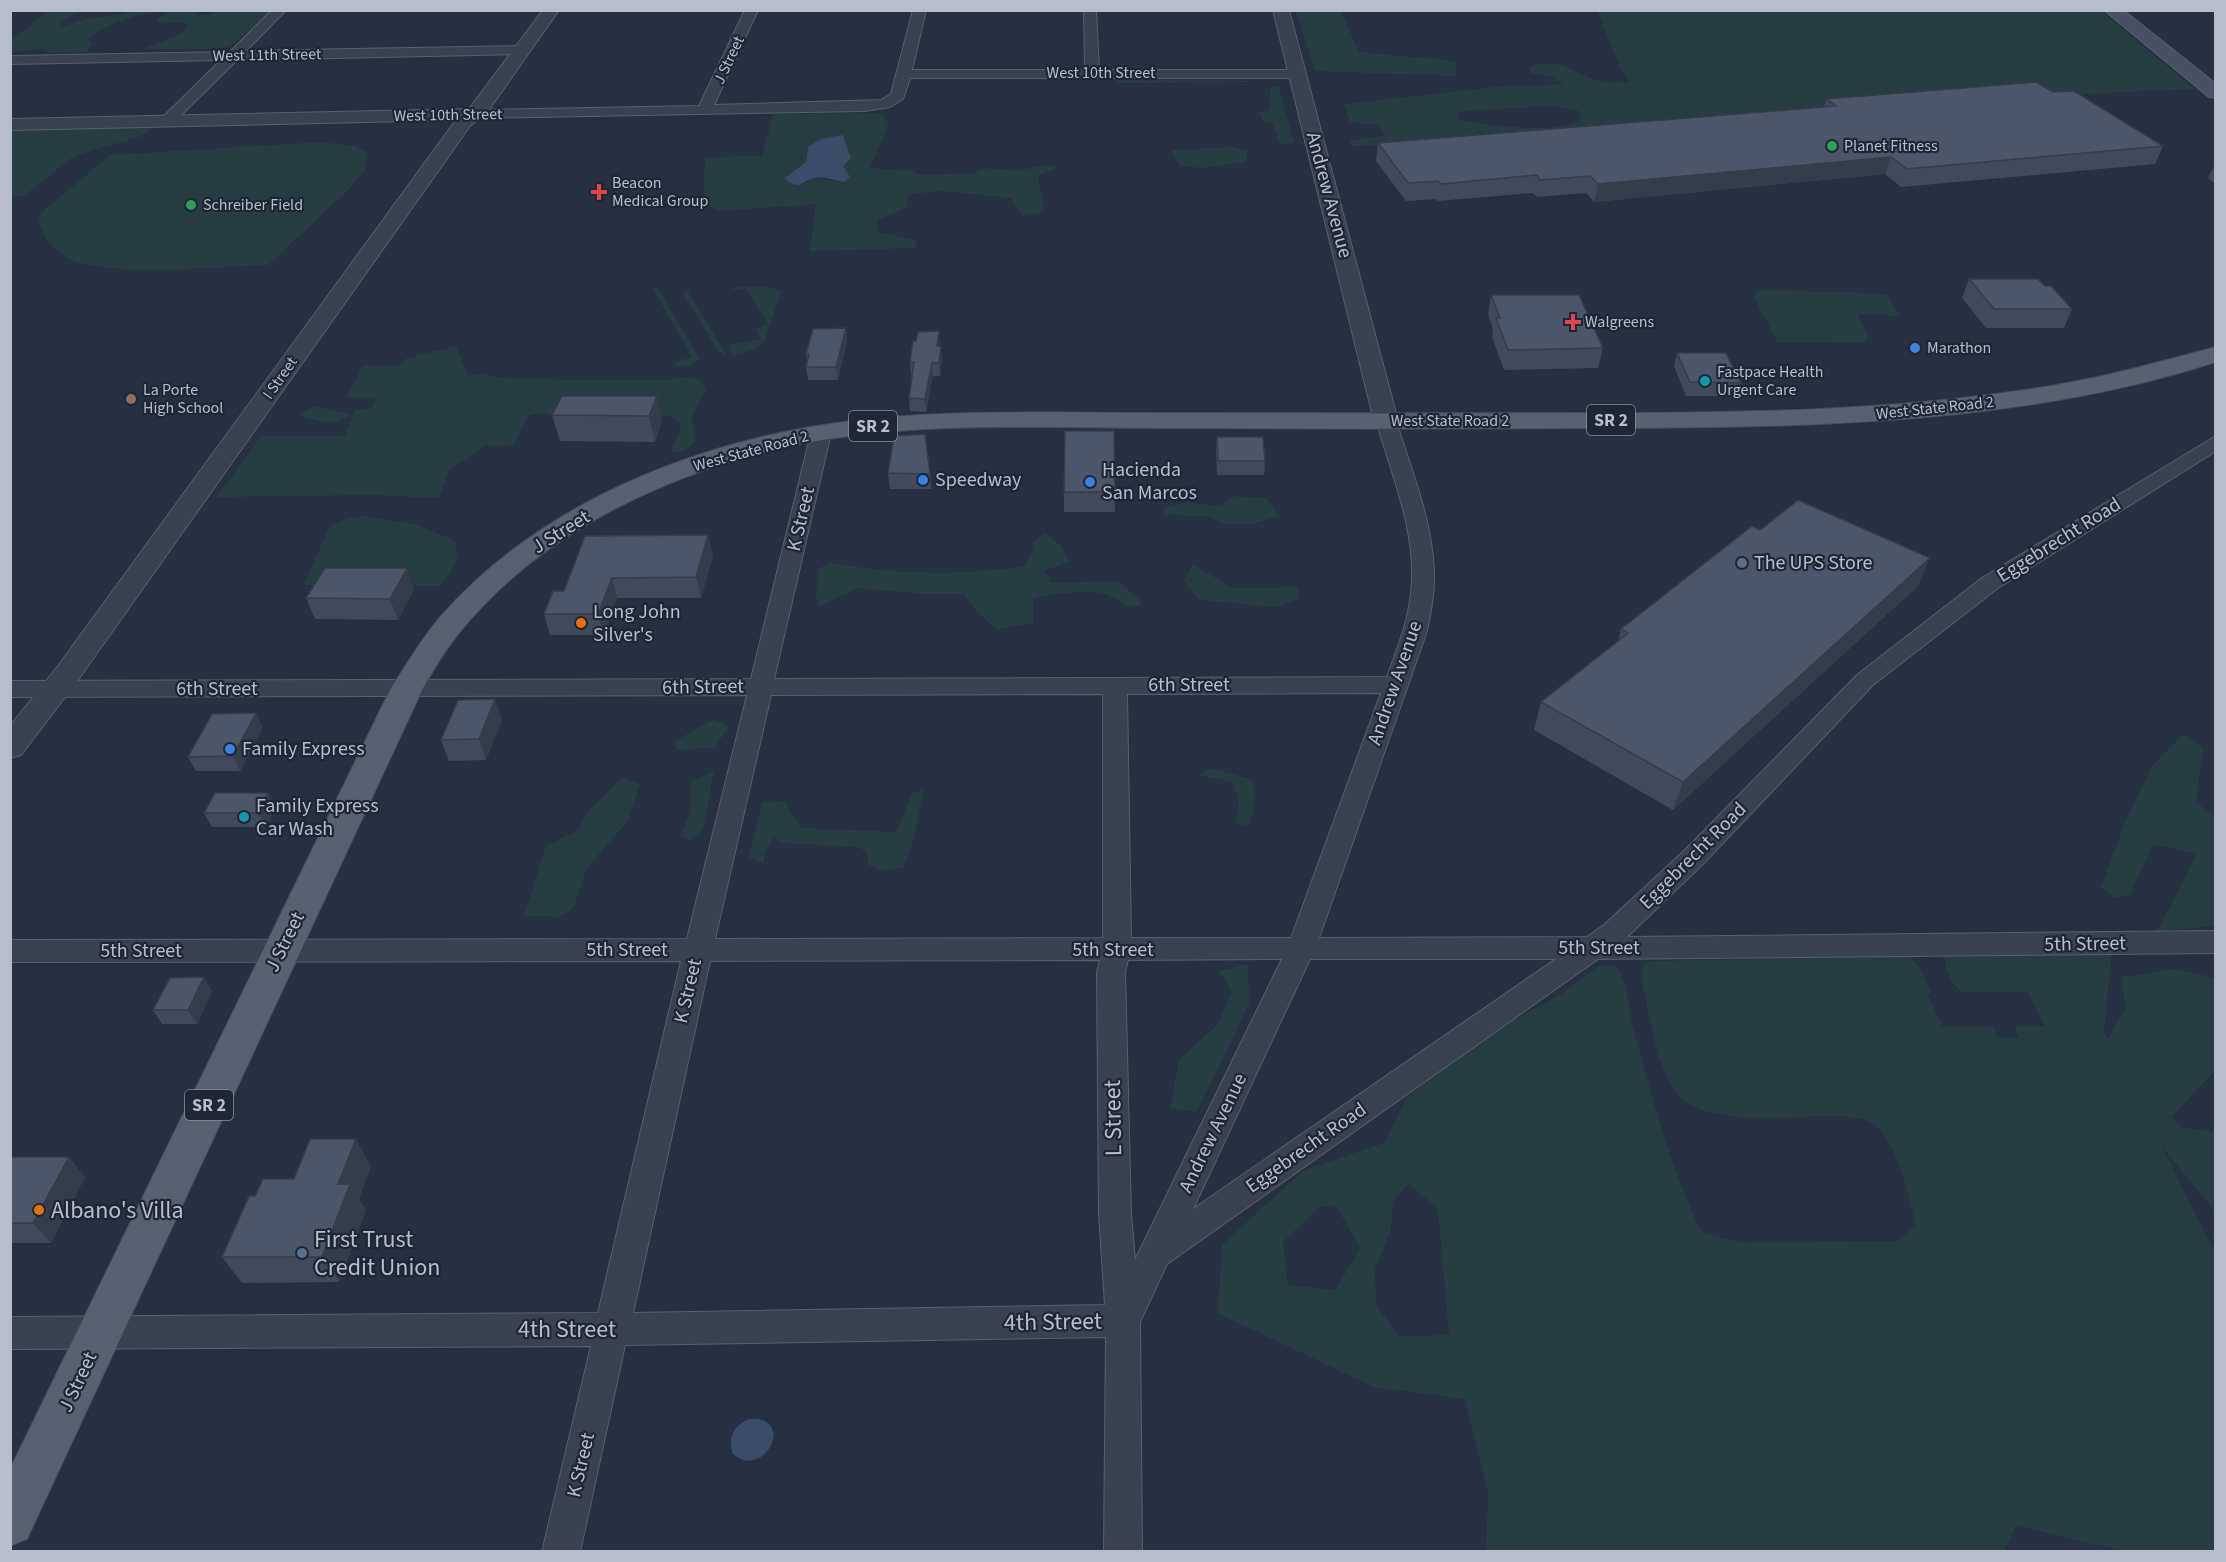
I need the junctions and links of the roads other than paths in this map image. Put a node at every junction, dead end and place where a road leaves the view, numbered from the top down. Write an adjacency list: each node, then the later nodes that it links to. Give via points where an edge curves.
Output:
1 (280, 10): 9 (street)
2 (550, 10): 8 (street, I Street)
3 (752, 10): 15 (street, J Street)
4 (921, 10): 12 (street)
5 (1090, 10): 11 (street)
6 (1281, 10): 13 (street, Andrew Avenue)
7 (2112, 10): 14 (main road)
8 (523, 50): 9 (street, West 11th Street); 16 (street, I Street)
9 (232, 56): 10 (street, West 11th Street); 17 (street)
10 (10, 60)
11 (1092, 73): 12 (street, West 10th Street); 13 (street, West 10th Street)
12 (905, 74): 15 (street, West 10th Street, via 896,99 885,104)
13 (1297, 74): 20 (street, Andrew Avenue)
14 (2216, 93)
15 (705, 109): 16 (street, West 10th Street)
16 (473, 114): 17 (street, West 10th Street); 29 (street, I Street)
17 (166, 121): 18 (street, West 10th Street)
18 (10, 125)
19 (2216, 354): 20 (main road, West State Road 2 / SR 2, via 2111,382 1913,412 1706,420)
20 (1386, 421): 21 (main road, West State Road 2 / SR 2, via 984,420); 24 (street, Andrew Avenue, via 1414,523 1423,588 1415,631)
21 (821, 433): 23 (main road, West State Road 2 / SR 2, via 758,446); 26 (street, K Street)
22 (2216, 442): 33 (street, Eggebrecht Road, via 1990,583 1865,680 1694,857 1614,933)
23 (683, 470): 27 (main road, J Street / SR 2, via 621,496 531,550 451,622)
24 (1395, 685): 25 (street, 6th Street); 32 (street, Andrew Avenue)
25 (1115, 686): 26 (street, 6th Street); 34 (street, L Street)
26 (762, 687): 27 (street, 6th Street); 35 (street, K Street)
27 (407, 688): 29 (street, 6th Street); 37 (main road, J Street / SR 2)
28 (10, 689): 29 (street, 6th Street)
29 (56, 689): 30 (street, I Street)
30 (10, 748)
31 (2216, 942): 33 (street, 5th Street)
32 (1302, 947): 33 (street, 5th Street); 34 (street, 5th Street); 38 (street, Andrew Avenue)
33 (1592, 948): 38 (street, Eggebrecht Road)
34 (1117, 949): 35 (street, 5th Street); 39 (street, L Street, via 1111,972 1115,1202)
35 (698, 950): 37 (street, 5th Street); 40 (street, K Street)
36 (10, 951): 37 (street, 5th Street)
37 (280, 951): 42 (main road, J Street / SR 2)
38 (1155, 1254): 39 (street, Andrew Avenue)
39 (1123, 1321): 40 (street, 4th Street); 45 (street, L Street)
40 (611, 1329): 42 (street, 4th Street); 44 (street, K Street)
41 (10, 1333): 42 (street, 4th Street)
42 (102, 1333): 43 (main road, J Street / SR 2)
43 (10, 1522)
44 (561, 1551)
45 (1123, 1551)

